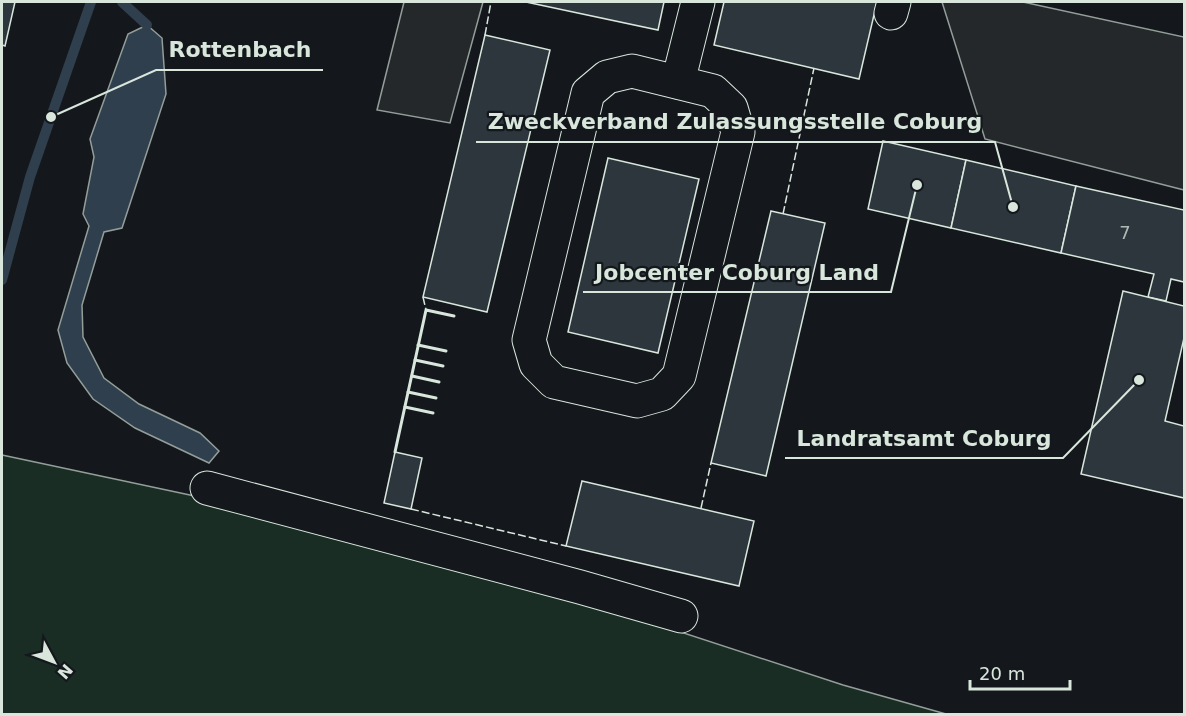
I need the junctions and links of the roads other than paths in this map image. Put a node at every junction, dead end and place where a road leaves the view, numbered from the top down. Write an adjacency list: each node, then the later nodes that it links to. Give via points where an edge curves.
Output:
1 (698, 2): 2 (lane)
2 (678, 82): 2 (lane, via 632,71 607,76 588,93 529,340 536,364 554,382 637,401 662,394 679,376 738,132 731,108 713,91)
3 (207, 488): 4 (lane)
4 (681, 616)

